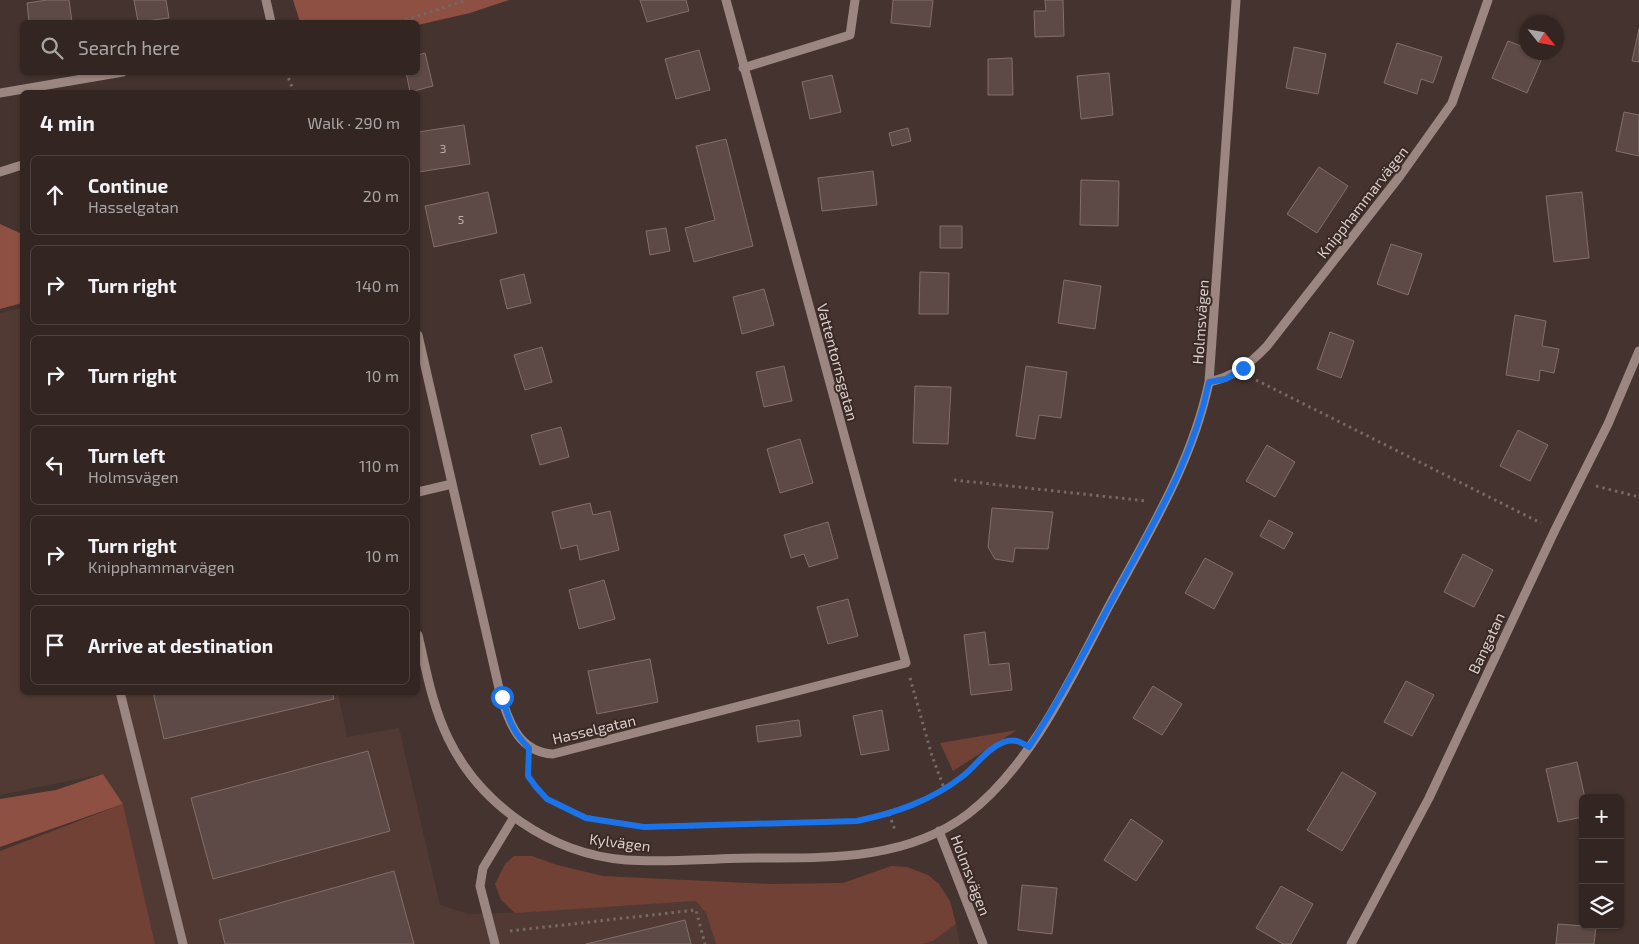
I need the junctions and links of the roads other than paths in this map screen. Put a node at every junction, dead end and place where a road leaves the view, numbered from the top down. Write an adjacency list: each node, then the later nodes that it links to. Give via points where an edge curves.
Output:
1 (266, 0): 6 (street)
2 (726, 0): 7 (street, Vattentornsgatan)
3 (855, 0): 7 (street, via 850,35)
4 (1236, 0): 14 (street, Holmsvägen)
5 (1488, 0): 14 (street, Knipphammarvägen, via 1452,103 1400,176 1267,346 1226,379)
6 (271, 20)
7 (743, 68): 18 (street, Vattentornsgatan)
8 (105, 75): 9 (street)
9 (0, 93)
10 (20, 167): 11 (street)
11 (0, 172)
12 (420, 344): 15 (street)
13 (1639, 351): 25 (street, Bangatan, via 1608,424 1429,798)
14 (1209, 382): 21 (street, Holmsvägen, via 1189,454 1080,659 1029,747 990,796)
15 (452, 484): 16 (street); 18 (street, Hasselgatan, via 508,720 516,736 529,748 541,753 553,754)
16 (420, 492)
17 (420, 643): 20 (street, Kylvägen, via 447,736 475,780)
18 (906, 663)
19 (121, 695): 22 (street)
20 (514, 817): 21 (street, Kylvägen, via 532,830 579,850 626,860 837,858 884,850); 23 (street, via 482,868 480,886)
21 (939, 831): 24 (street, Holmsvägen)
22 (183, 944)
23 (496, 944)
24 (983, 944)
25 (1351, 944)

